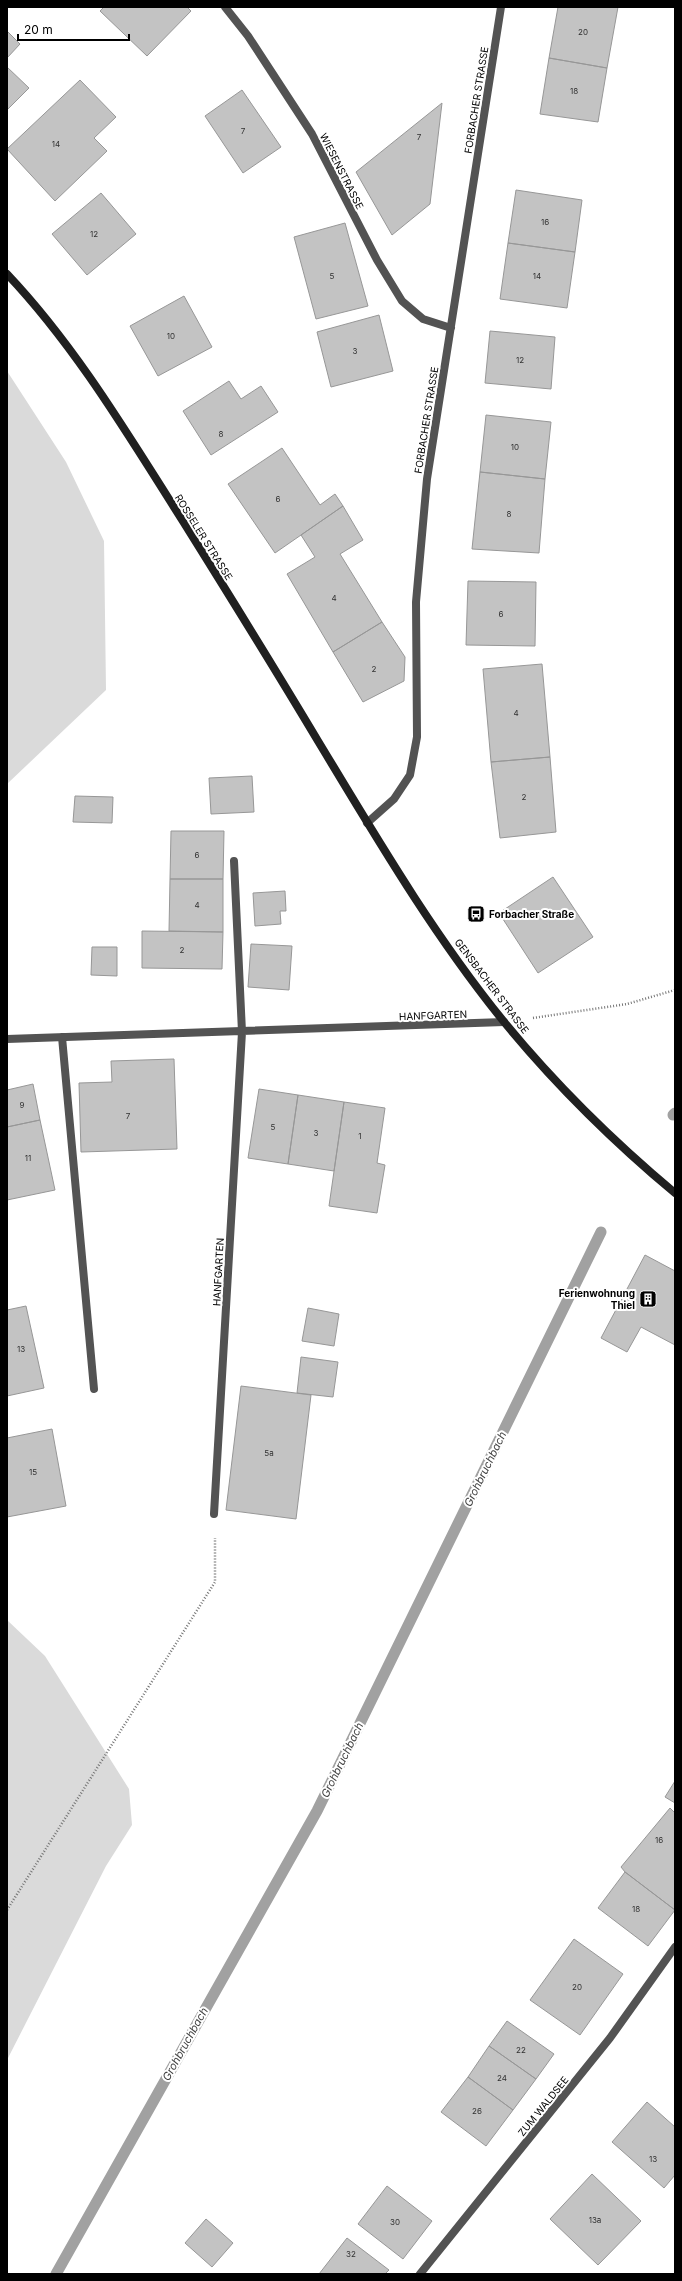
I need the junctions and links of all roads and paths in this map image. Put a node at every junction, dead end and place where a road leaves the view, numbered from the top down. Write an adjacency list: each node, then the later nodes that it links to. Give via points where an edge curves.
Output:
1 (226, 7): 4 (street, WIESENSTRASSE, via 312,134 376,260 402,301 422,319)
2 (501, 7): 4 (street, FORBACHER STRASSE)
3 (7, 274): 5 (main road, ROSSELER STRASSE, via 32,301 81,365 148,467 262,647)
4 (451, 328): 5 (street, FORBACHER STRASSE, via 427,479 417,595 417,737 410,775 394,799)
5 (367, 823): 8 (main road, GENSBACHER STRASSE, via 411,892)
6 (234, 861): 9 (street)
7 (675, 990): 8 (path, via 627,1004)
8 (504, 1022): 9 (street, HANFGARTEN); 12 (main road, GENSBACHER STRASSE, via 562,1088)
9 (242, 1032): 10 (street, HANFGARTEN); 14 (street, HANFGARTEN)
10 (62, 1037): 11 (street, HANFGARTEN); 13 (street)
11 (7, 1039)
12 (675, 1193)
13 (94, 1389)
14 (214, 1514): 15 (path, via 215,1582)
15 (7, 1910)
16 (675, 1947): 17 (street, ZUM WALDSEE, via 610,2038)
17 (420, 2274)

